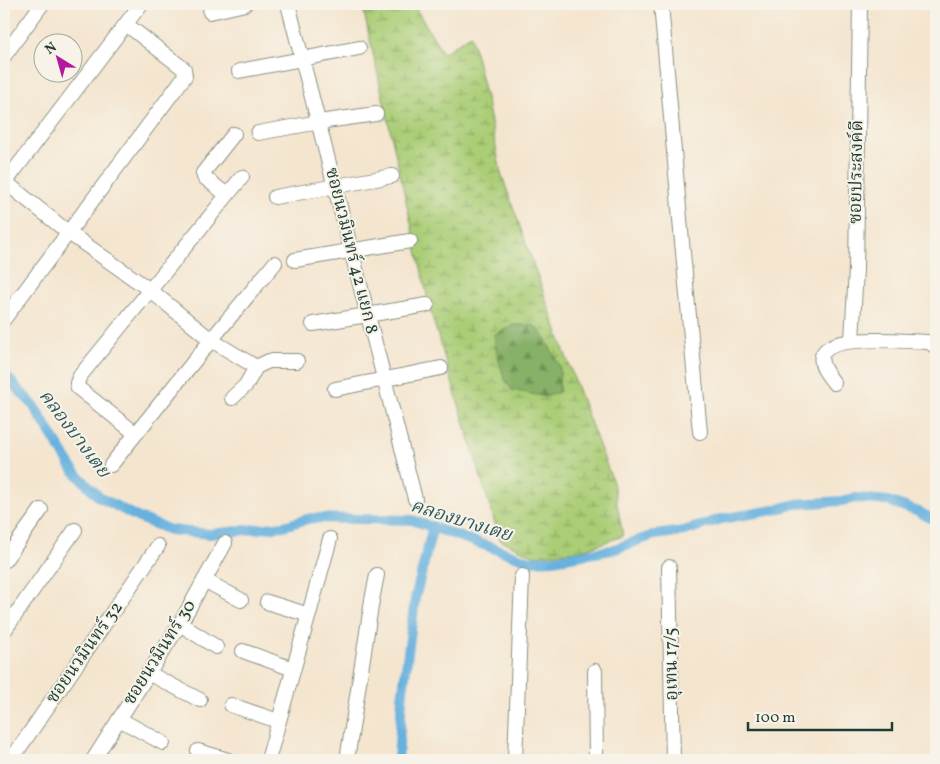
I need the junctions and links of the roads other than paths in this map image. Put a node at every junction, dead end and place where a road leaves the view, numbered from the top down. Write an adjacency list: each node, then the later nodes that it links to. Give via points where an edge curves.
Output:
1 (42, 4): 10 (street)
2 (141, 4): 8 (street)
3 (245, 4): 7 (street)
4 (288, 4): 11 (street, ซอยนวมินทร์ 42 แยก 8)
5 (661, 4): 43 (street)
6 (860, 4): 34 (street, ซอยประสงค์ดี)
7 (210, 12)
8 (126, 25): 19 (street); 23 (street, via 184,69 185,76)
9 (359, 48): 11 (street)
10 (4, 56)
11 (302, 59): 12 (street); 14 (street, ซอยนวมินทร์ 42 แยก 8)
12 (239, 70)
13 (376, 114): 14 (street)
14 (319, 122): 16 (street); 20 (street, ซอยนวมินทร์ 42 แยก 8)
15 (234, 134): 21 (street, via 203,173)
16 (258, 134)
17 (392, 176): 20 (street)
18 (242, 177): 21 (street)
19 (4, 182): 23 (street)
20 (335, 186): 22 (street); 25 (street, ซอยนวมินทร์ 42 แยก 8)
21 (227, 195): 28 (street)
22 (275, 197)
23 (69, 233): 28 (street); 31 (street)
24 (410, 241): 25 (street)
25 (352, 251): 26 (street); 30 (street, ซอยนวมินทร์ 42 แยก 8)
26 (295, 260)
27 (275, 263): 33 (street)
28 (150, 290): 33 (street); 44 (street, via 77,382 78,388)
29 (427, 305): 30 (street)
30 (367, 314): 32 (street); 39 (street, ซอยนวมินทร์ 42 แยก 8)
31 (4, 319)
32 (313, 324)
33 (211, 340): 37 (street); 44 (street)
34 (852, 340): 35 (street, via 929,342); 40 (street, via 830,346 822,354 825,372)
35 (936, 347)
36 (297, 361): 37 (street, via 269,361)
37 (256, 367): 42 (street, via 246,385)
38 (441, 368): 39 (street)
39 (383, 379): 41 (street); 46 (street, ซอยนวมินทร์ 42 แยก 8)
40 (834, 383)
41 (335, 389)
42 (232, 398)
43 (700, 432)
44 (135, 433): 45 (street)
45 (111, 465)
46 (415, 499)
47 (41, 510): 52 (street)
48 (75, 530): 61 (street)
49 (330, 539): 59 (street)
50 (225, 543): 56 (street, ซอยนวมินทร์ 30)
51 (158, 546): 73 (street, ซอยนวมินทร์ 32)
52 (4, 561)
53 (669, 567): 80 (street, อุเทน 17/5)
54 (377, 575): 77 (street)
55 (522, 576): 78 (street)
56 (204, 580): 57 (street); 60 (street, ซอยนวมินทร์ 30)
57 (241, 600)
58 (267, 602): 59 (street)
59 (309, 615): 64 (street)
60 (180, 624): 62 (street); 66 (street, ซอยนวมินทร์ 30)
61 (4, 631)
62 (216, 647)
63 (243, 651): 64 (street)
64 (293, 669): 70 (street)
65 (596, 671): 79 (street)
66 (148, 673): 67 (street); 69 (street, ซอยนวมินทร์ 30)
67 (200, 700)
68 (231, 705): 70 (street)
69 (119, 719): 71 (street); 74 (street, ซอยนวมินทร์ 30)
70 (278, 721): 76 (street)
71 (163, 743)
72 (198, 750): 75 (street)
73 (11, 760)
74 (93, 760)
75 (228, 760)
76 (268, 760)
77 (347, 760)
78 (515, 760)
79 (596, 760)
80 (673, 760)

